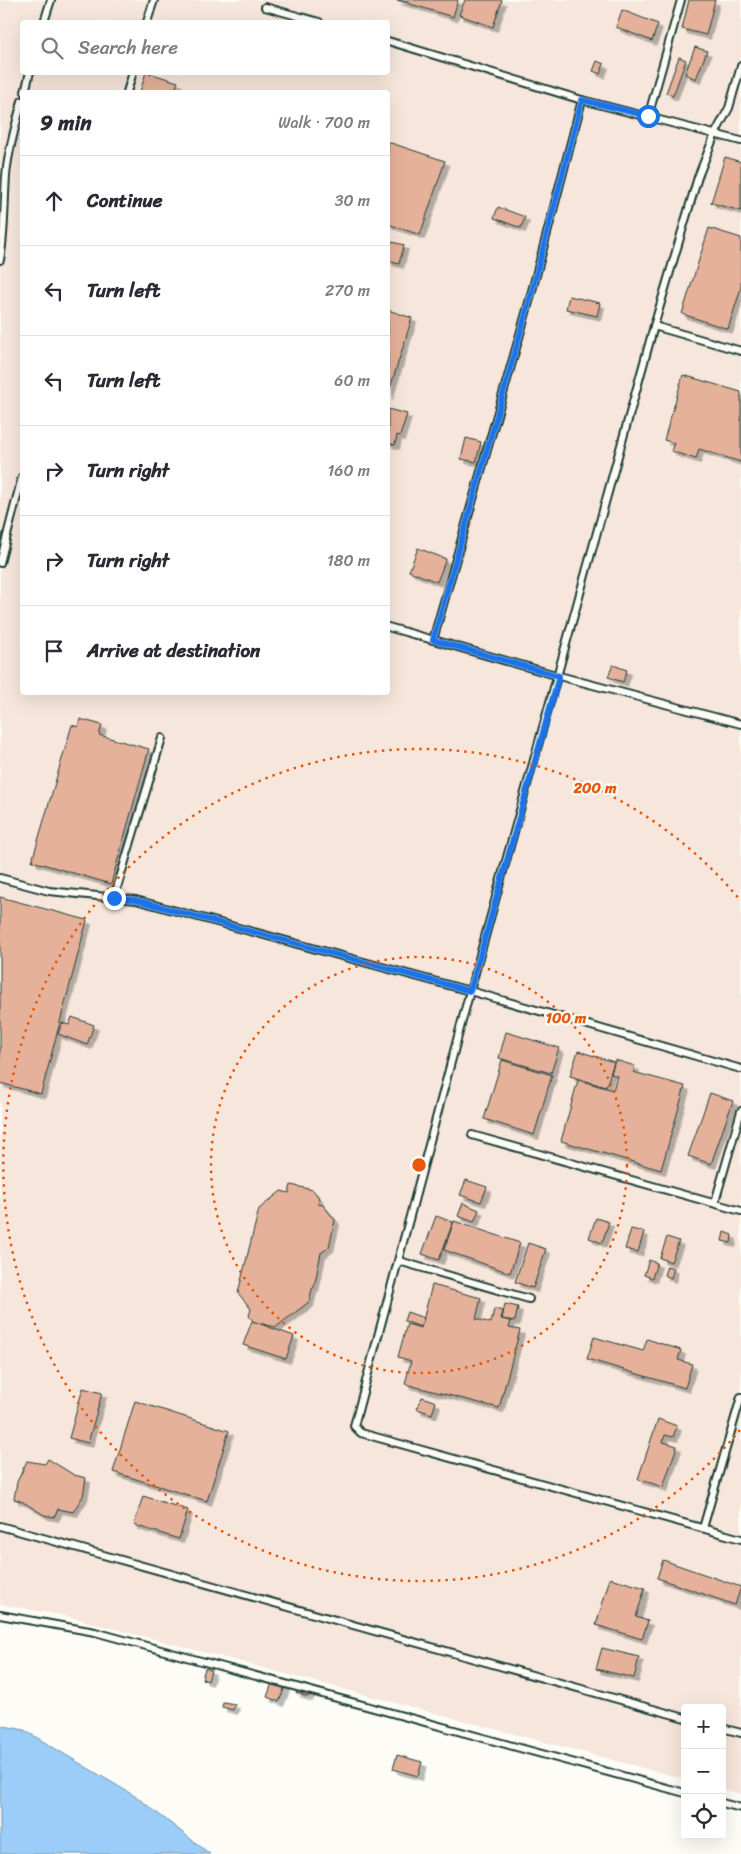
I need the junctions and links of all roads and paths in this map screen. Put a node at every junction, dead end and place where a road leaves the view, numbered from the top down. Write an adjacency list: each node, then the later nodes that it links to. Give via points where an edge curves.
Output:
1 (51, 0): 5 (lane)
2 (154, 0): 6 (lane)
3 (681, 0): 16 (lane)
4 (265, 7): 7 (lane)
5 (45, 20)
6 (148, 20)
7 (313, 20)
8 (390, 42): 14 (lane)
9 (741, 66): 17 (lane, via 729,108)
10 (29, 75): 12 (lane)
11 (132, 75): 13 (lane)
12 (25, 90)
13 (128, 90)
14 (582, 100): 16 (lane); 25 (lane, via 526,315)
15 (20, 108): 19 (lane, via 6,175 4,239)
16 (648, 116): 17 (lane)
17 (715, 134): 18 (lane); 20 (lane, via 698,177)
18 (741, 141)
19 (0, 260)
20 (654, 326): 21 (lane); 26 (lane)
21 (741, 351)
22 (20, 485): 23 (lane)
23 (0, 563)
24 (390, 628): 25 (lane)
25 (433, 640): 26 (lane)
26 (559, 676): 27 (lane); 31 (lane)
27 (741, 724)
28 (162, 738): 30 (lane)
29 (0, 878): 30 (lane, via 48,891)
30 (114, 898): 31 (lane, via 146,903)
31 (470, 991): 32 (lane); 37 (lane)
32 (741, 1069)
33 (741, 1111): 35 (lane)
34 (472, 1135): 35 (lane)
35 (715, 1202): 36 (lane)
36 (741, 1211)
37 (399, 1261): 38 (lane); 41 (lane, via 355,1415 354,1426 361,1434)
38 (529, 1299)
39 (741, 1397): 41 (lane)
40 (0, 1526): 44 (lane)
41 (703, 1528): 42 (lane)
42 (741, 1539)
43 (0, 1615): 47 (lane, via 95,1632)
44 (681, 1717)
45 (726, 1729): 46 (lane)
46 (741, 1733)
47 (681, 1792)
48 (726, 1804): 49 (lane)
49 (741, 1808)

